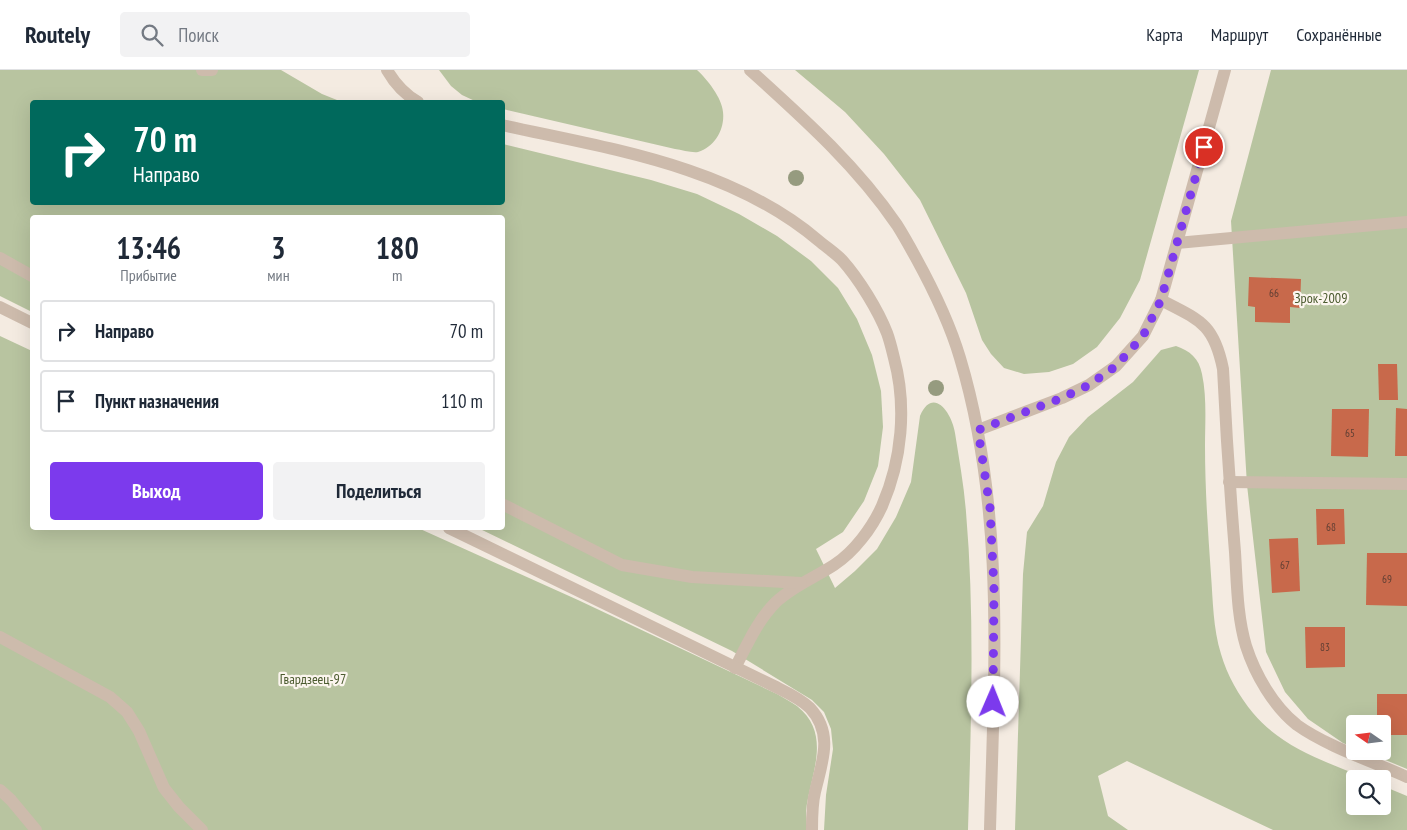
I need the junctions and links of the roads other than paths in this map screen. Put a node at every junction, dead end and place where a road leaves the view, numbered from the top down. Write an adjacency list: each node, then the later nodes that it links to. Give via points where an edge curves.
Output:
1 (202, 70): 2 (street)
2 (212, 70)
3 (387, 70): 6 (street, via 395,83)
4 (750, 70): 15 (street, via 855,170 898,226 933,288 960,356)
5 (1225, 70): 9 (street)
6 (414, 100)
7 (505, 126): 20 (street, via 658,162 708,177 741,192 803,227 842,260 867,294 887,333 898,374 902,419 895,468 882,506 861,540 835,565)
8 (1407, 222): 9 (street)
9 (1177, 243): 12 (street)
10 (0, 258): 11 (street)
11 (30, 275)
12 (1161, 300): 15 (street, via 1143,336 1116,366 1080,390); 16 (street, via 1202,323 1213,336 1220,353)
13 (0, 307): 14 (street)
14 (30, 322)
15 (978, 430): 28 (street, via 990,508 994,588)
16 (1229, 482): 17 (street); 23 (street, via 1240,612 1246,645 1257,675 1274,701 1297,724 1323,740)
17 (1407, 484)
18 (505, 506): 20 (street, via 622,565 692,577)
19 (454, 530): 22 (street)
20 (801, 583): 22 (street, via 776,602 757,624)
21 (0, 637): 26 (street, via 110,697 128,712 164,788)
22 (735, 668): 27 (street, via 794,696 819,721 825,740)
23 (1407, 777)
24 (0, 790): 25 (street)
25 (36, 830)
26 (202, 830)
27 (812, 830)
28 (990, 830)

